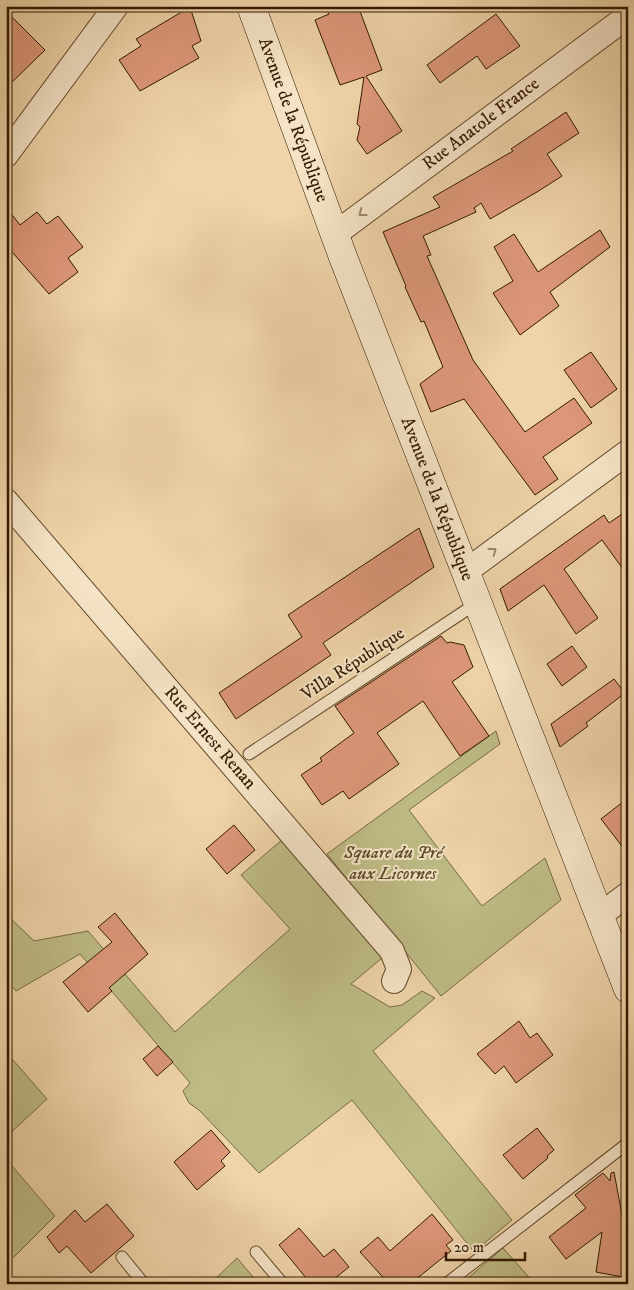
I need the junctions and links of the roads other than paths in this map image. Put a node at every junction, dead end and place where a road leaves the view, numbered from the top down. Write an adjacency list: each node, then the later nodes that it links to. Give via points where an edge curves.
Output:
1 (116, 6): 4 (street)
2 (251, 6): 5 (main road, Avenue de la République)
3 (628, 16): 5 (street, Rue Anatole France, one-way to 5)
4 (6, 155)
5 (335, 234): 8 (main road, Avenue de la République)
6 (628, 452): 8 (street, one-way to 6)
7 (6, 501): 13 (street, Rue Ernest Renan, via 392,951 399,969)
8 (465, 572): 9 (main road, Avenue de la République)
9 (477, 603): 10 (lane, Villa République); 12 (main road, Avenue de la République)
10 (249, 754)
11 (628, 894): 12 (street)
12 (599, 916): 14 (main road, Avenue de la République)
13 (394, 981)
14 (628, 989)
15 (628, 1143): 20 (lane)
16 (256, 1252): 19 (lane)
17 (122, 1257): 18 (lane)
18 (144, 1284)
19 (283, 1284)
20 (446, 1284)

